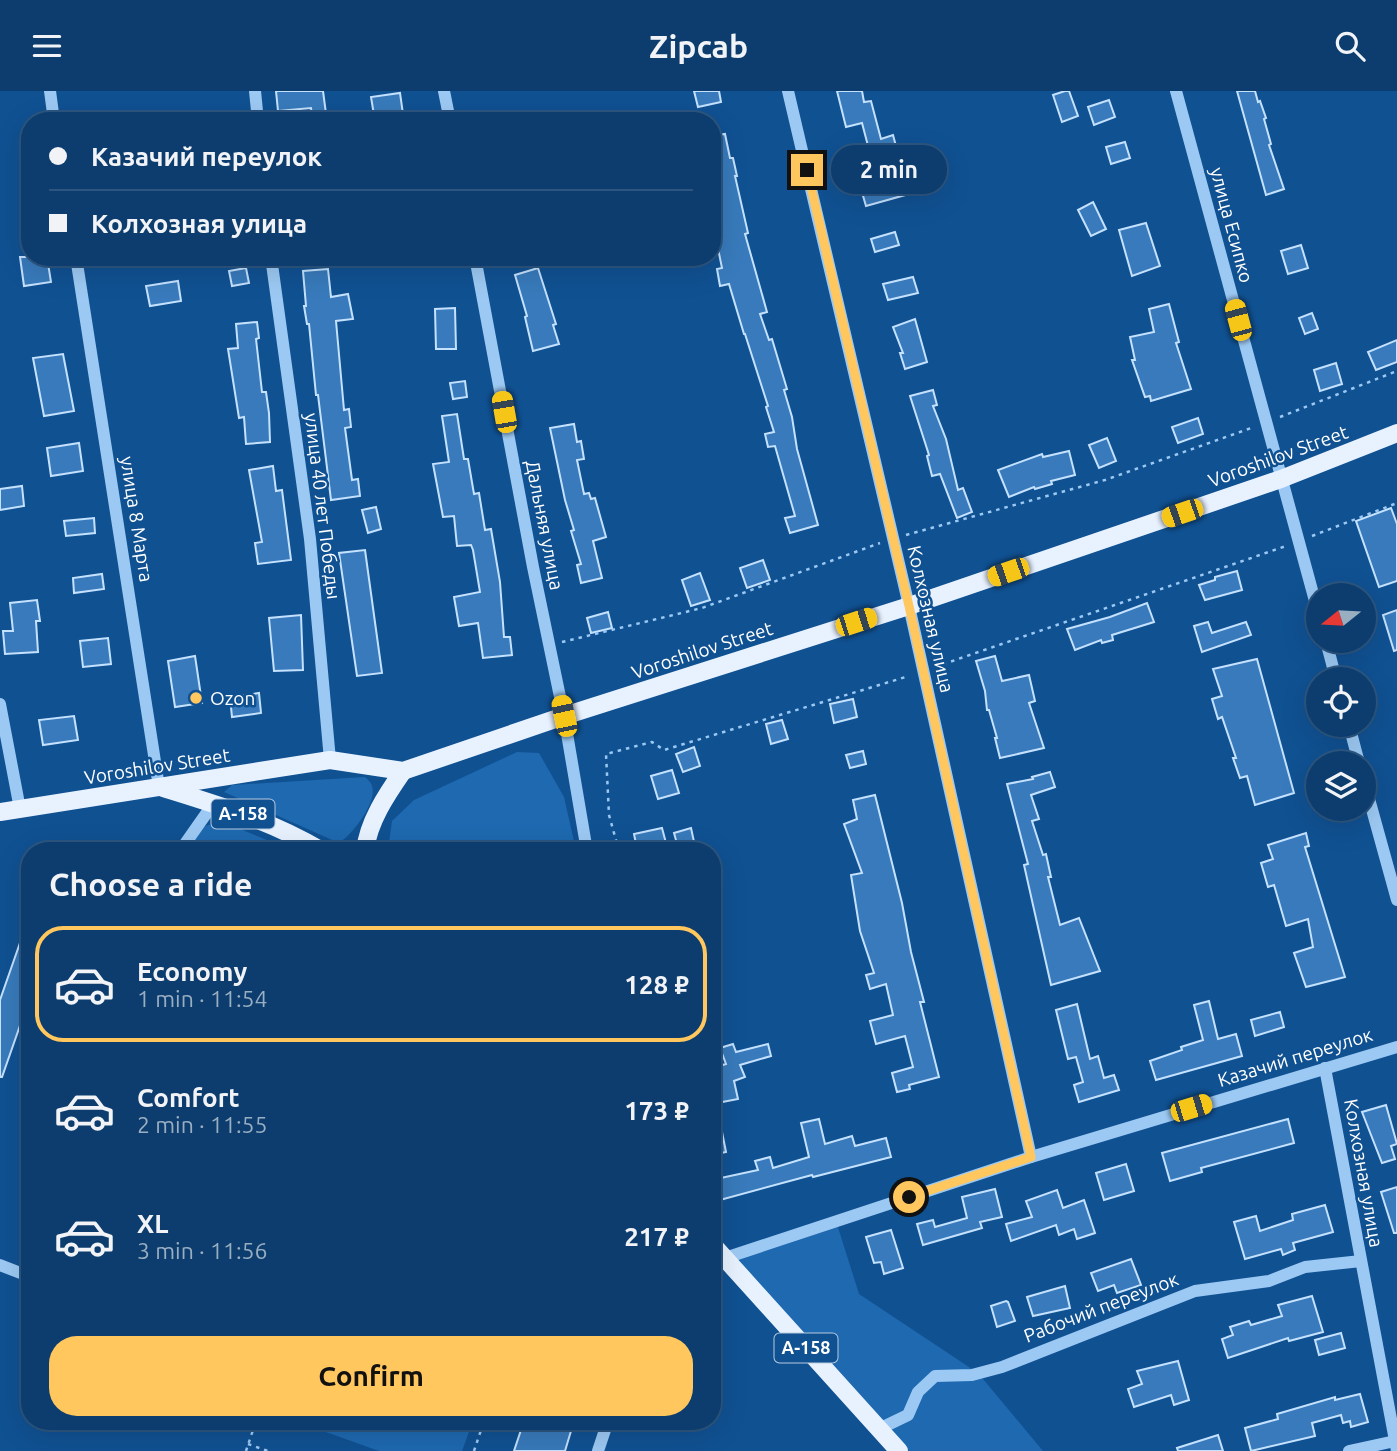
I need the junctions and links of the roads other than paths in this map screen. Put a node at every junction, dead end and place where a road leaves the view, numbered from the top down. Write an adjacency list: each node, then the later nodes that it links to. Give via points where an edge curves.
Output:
1 (50, 91): 6 (street)
2 (255, 91): 7 (street)
3 (444, 91): 8 (street)
4 (788, 91): 15 (street, Колхозная улица)
5 (1176, 91): 13 (street, улица Есипко)
6 (53, 112)
7 (257, 112)
8 (448, 112)
9 (77, 266): 20 (street, улица 8 Марта)
10 (272, 266): 18 (street, улица 40 лет Победы, via 310,539)
11 (477, 266): 17 (street, Дальняя улица)
12 (1397, 433): 13 (main road, Voroshilov Street)
13 (1281, 479): 14 (street, улица Есипко); 15 (main road, Voroshilov Street)
14 (1310, 583)
15 (909, 606): 17 (main road, Voroshilov Street); 32 (street, Колхозная улица)
16 (0, 704): 22 (street)
17 (564, 716): 19 (main road, Voroshilov Street); 28 (street, Дальняя улица)
18 (330, 760): 19 (main road, Voroshilov Street); 20 (main road, Voroshilov Street)
19 (403, 771): 27 (main road)
20 (159, 787): 21 (main road, А-158); 22 (main road, Voroshilov Street / А-158)
21 (213, 804): 25 (street); 26 (main road, А-158)
22 (20, 809): 23 (main road, Voroshilov Street / А-158)
23 (0, 812)
24 (1375, 821): 29 (street)
25 (186, 842)
26 (307, 842)
27 (366, 842)
28 (585, 842)
29 (1397, 900)
30 (1397, 1047): 31 (street, Казачий переулок)
31 (1325, 1068): 32 (street, Казачий переулок); 35 (street, Колхозная улица)
32 (1031, 1157): 34 (street, Казачий переулок)
33 (721, 1254): 34 (main road, А-158)
34 (725, 1258): 38 (main road, А-158)
35 (1361, 1261): 38 (street, Рабочий переулок, via 1305,1267 1269,1281 1195,1291 1002,1367 971,1375 935,1376 918,1392 908,1415); 40 (street, Колхозная улица)
36 (0, 1265): 37 (street)
37 (21, 1273)
38 (879, 1429): 42 (main road, А-158)
39 (605, 1430): 41 (street)
40 (1396, 1446): 43 (street)
41 (598, 1451)
42 (899, 1451)
43 (1349, 1451)

